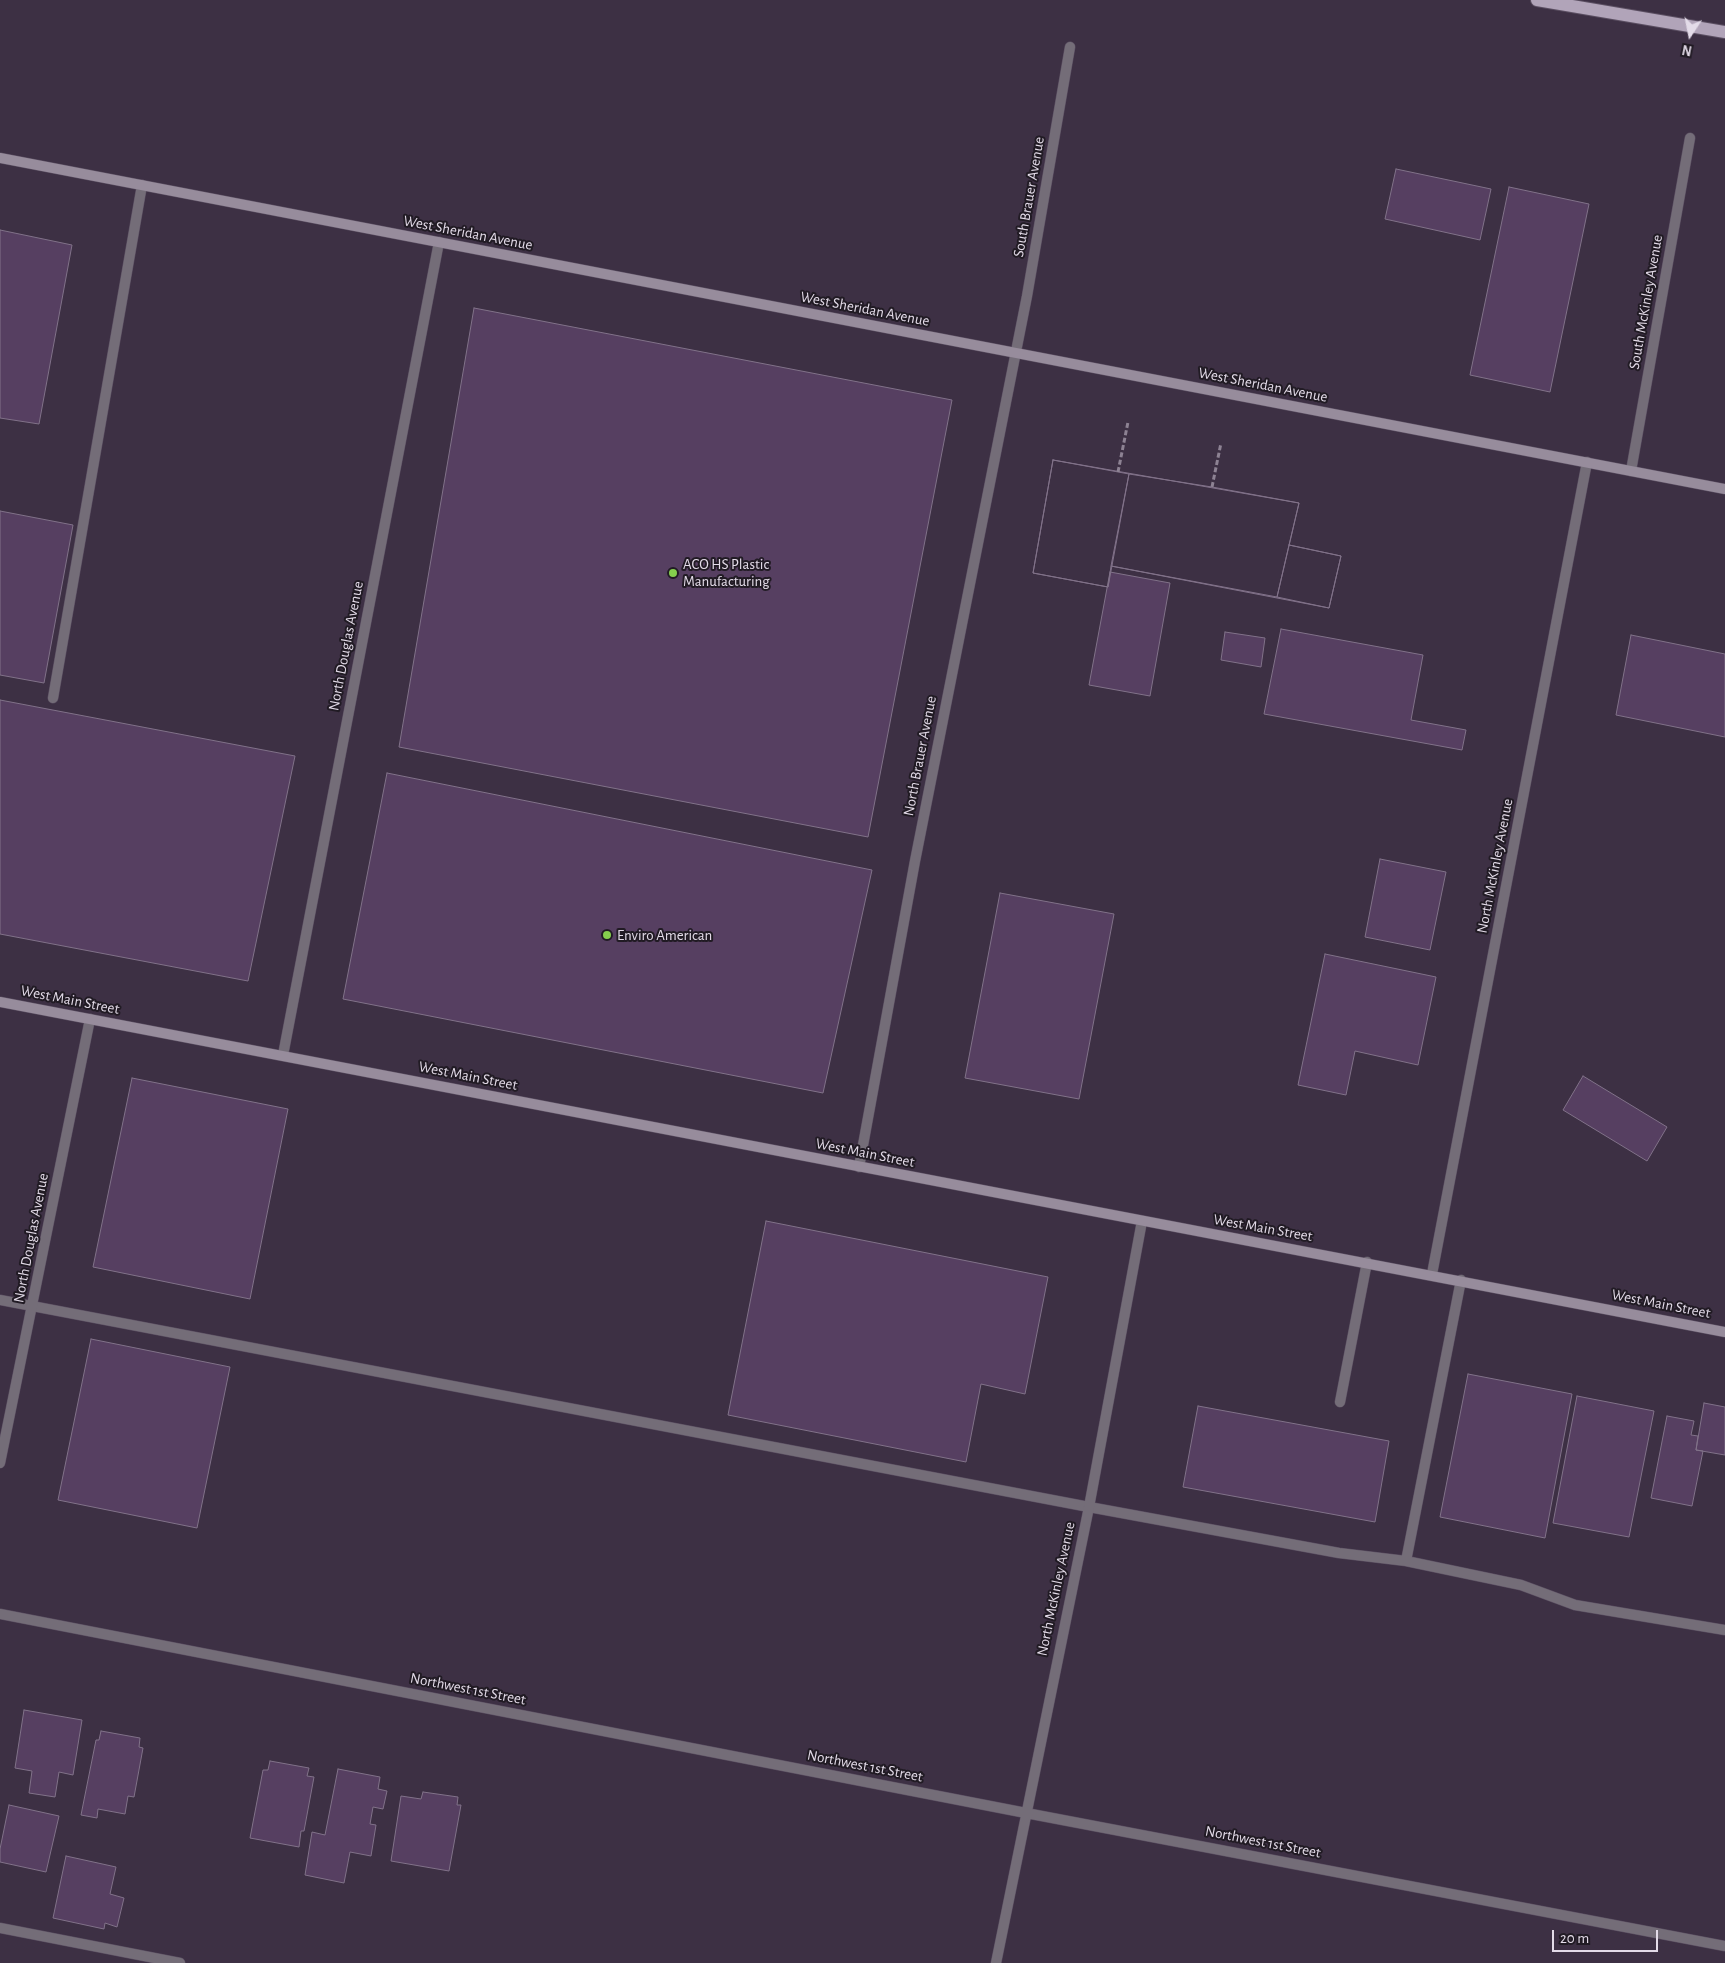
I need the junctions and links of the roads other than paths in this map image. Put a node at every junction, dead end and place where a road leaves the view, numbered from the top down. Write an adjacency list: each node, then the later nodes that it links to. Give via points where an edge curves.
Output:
1 (1537, 0): 2 (main road)
2 (1725, 32)
3 (1070, 47): 8 (street, South Brauer Avenue)
4 (1690, 138): 10 (street, South McKinley Avenue)
5 (0, 158): 6 (main road, West Sheridan Avenue)
6 (142, 185): 7 (main road, West Sheridan Avenue); 12 (street)
7 (439, 242): 8 (main road, West Sheridan Avenue); 15 (street, North Douglas Avenue)
8 (1016, 352): 9 (main road, West Sheridan Avenue); 16 (street, North Brauer Avenue, via 917,851)
9 (1587, 462): 10 (main road, West Sheridan Avenue); 19 (street, North McKinley Avenue)
10 (1631, 471): 11 (main road, West Sheridan Avenue)
11 (1725, 490)
12 (53, 698)
13 (0, 1002): 14 (main road, West Main Street)
14 (90, 1019): 15 (main road, West Main Street); 22 (street, North Douglas Avenue)
15 (283, 1055): 16 (main road, West Main Street)
16 (859, 1167): 17 (main road, West Main Street)
17 (1142, 1221): 18 (main road, West Main Street); 26 (street, North McKinley Avenue)
18 (1367, 1262): 19 (main road, West Main Street); 24 (street)
19 (1432, 1274): 20 (main road, West Main Street)
20 (1461, 1280): 23 (main road, West Main Street); 27 (street)
21 (0, 1300): 22 (street)
22 (33, 1307): 25 (street, North Douglas Avenue); 26 (street)
23 (1725, 1332)
24 (1340, 1402)
25 (0, 1464)
26 (1089, 1506): 27 (street, via 1339,1553); 30 (street, North McKinley Avenue)
27 (1406, 1561): 29 (street, via 1521,1585 1575,1605)
28 (0, 1614): 30 (street, Northwest 1st Street)
29 (1725, 1630)
30 (1026, 1813): 32 (street, Northwest 1st Street); 34 (street, North McKinley Avenue)
31 (0, 1928): 33 (street)
32 (1725, 1946)
33 (180, 1963)
34 (996, 1963)

